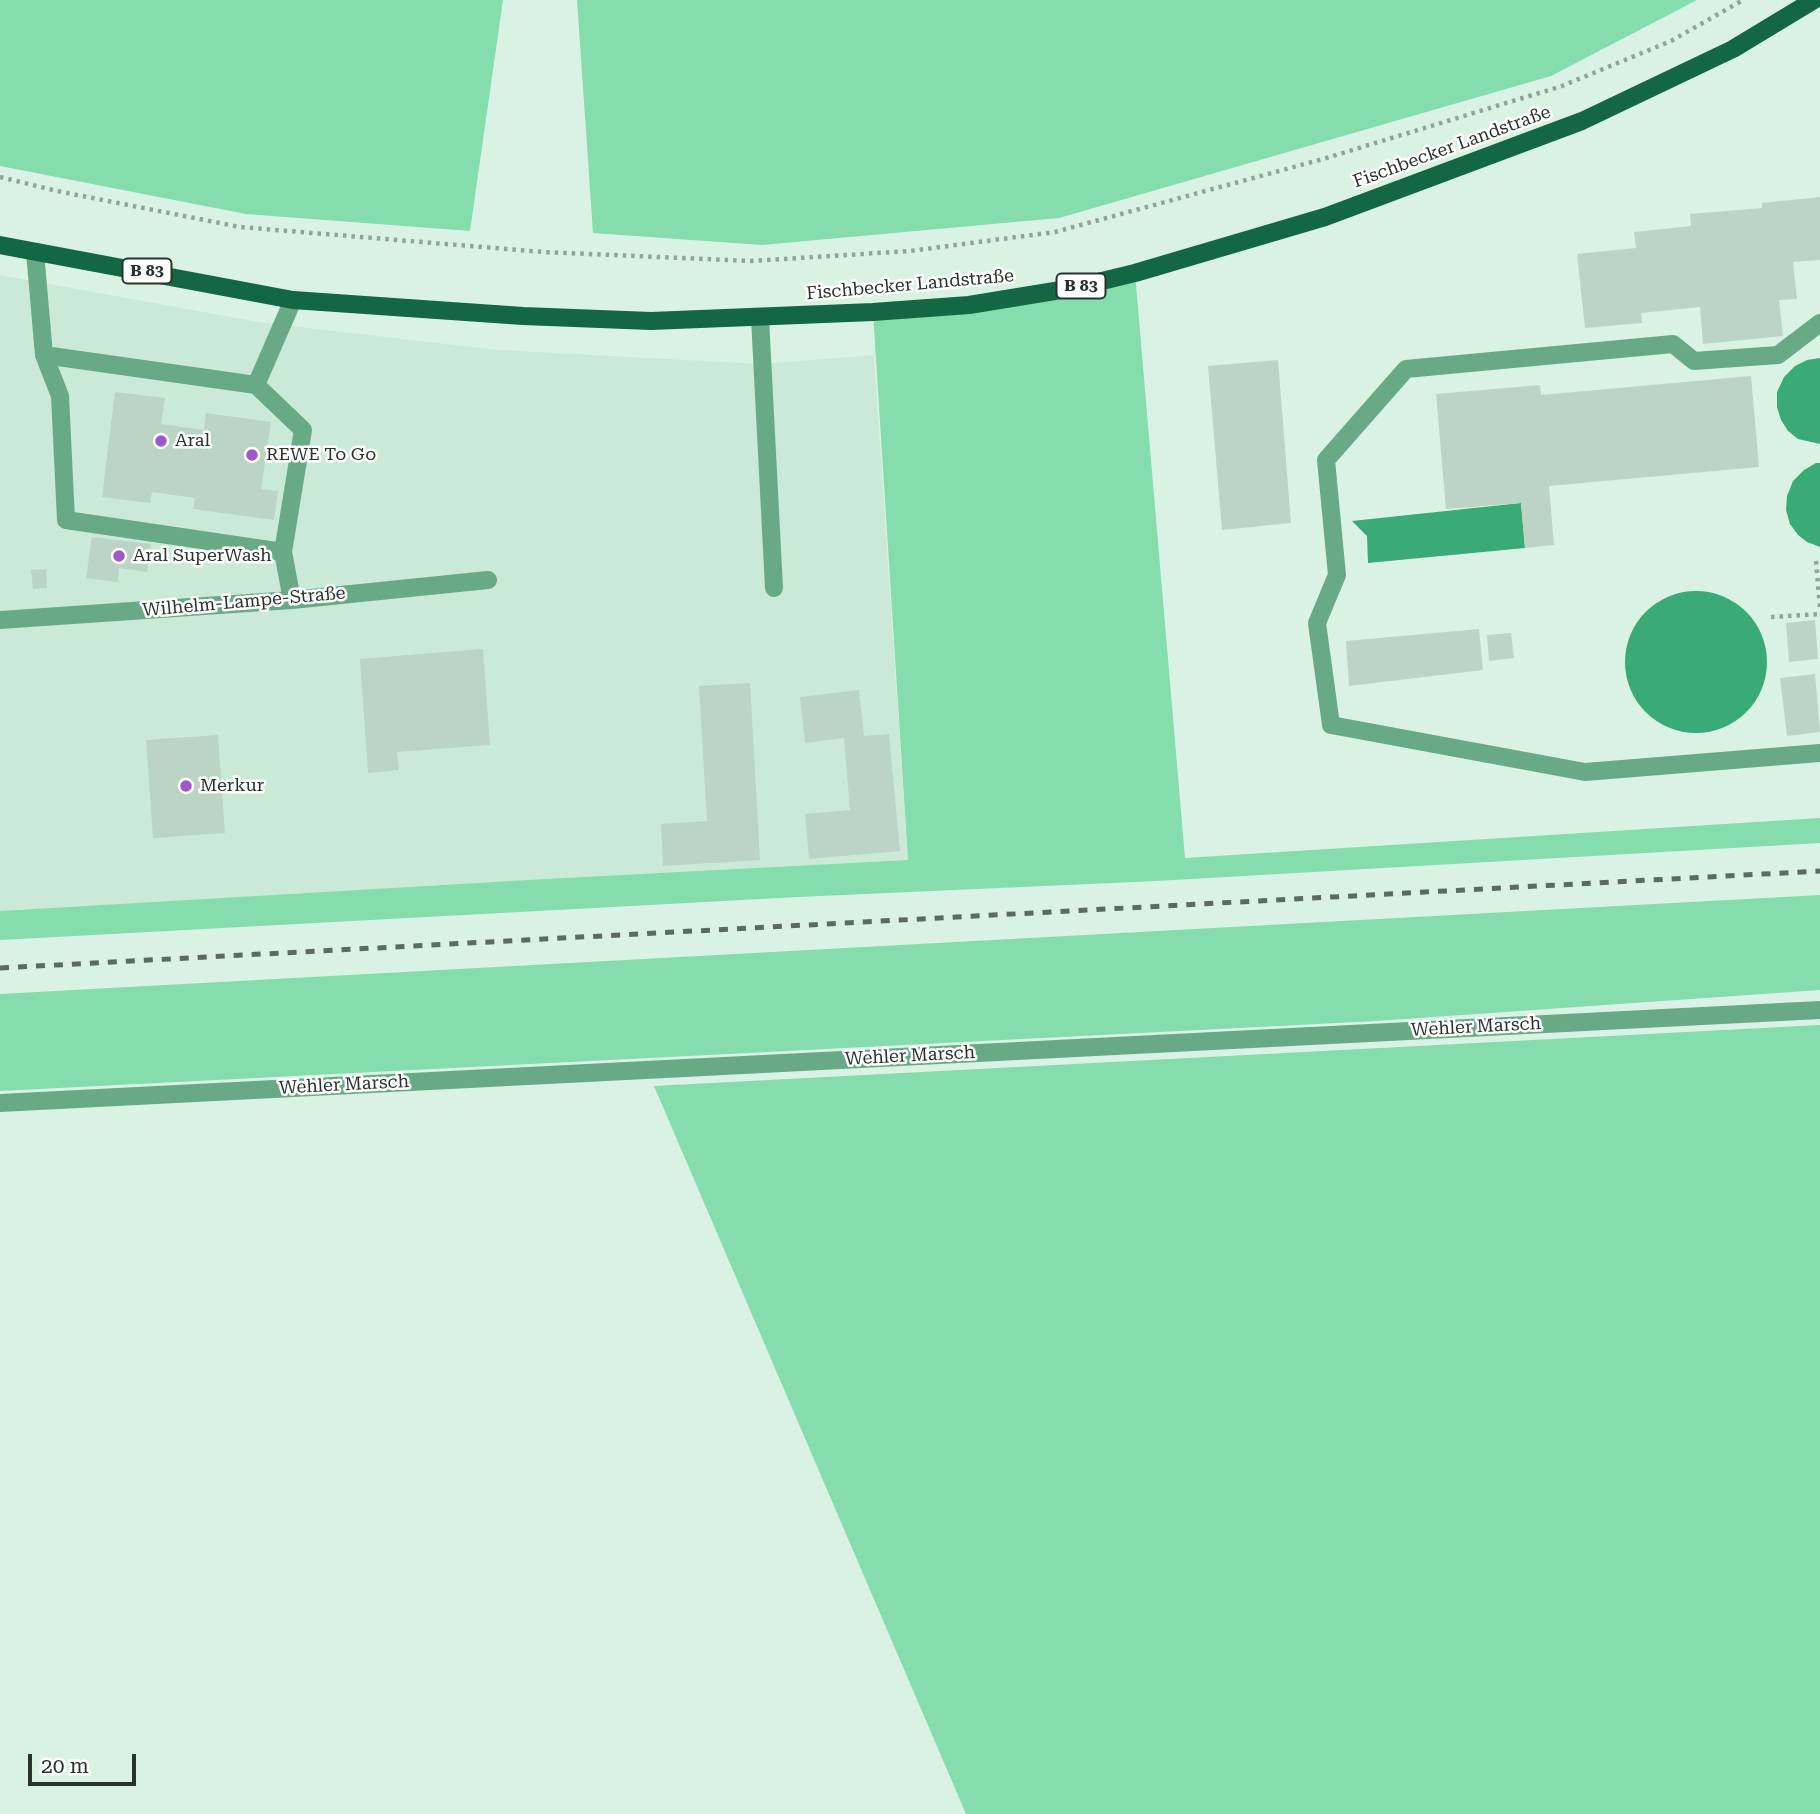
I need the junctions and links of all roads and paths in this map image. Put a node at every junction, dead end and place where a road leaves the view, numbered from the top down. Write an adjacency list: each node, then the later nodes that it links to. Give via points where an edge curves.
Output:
1 (1743, 0): 3 (path, via 1671,41 1562,86 1323,159 1055,232 910,251 751,261 543,253 240,228)
2 (1814, 0): 7 (main road, Fischbecker Landstraße / B 83, via 1733,49 1582,121 1325,217 1073,288 969,305)
3 (0, 177)
4 (0, 245): 5 (main road, Fischbecker Landstraße / B 83)
5 (35, 252): 6 (main road, Fischbecker Landstraße / B 83); 9 (street)
6 (293, 300): 7 (main road, Fischbecker Landstraße / B 83, via 651,321); 10 (street)
7 (760, 318): 14 (street)
8 (1820, 323): 20 (street, via 1778,355 1694,361 1673,344 1406,369 1326,460 1337,575 1317,623 1331,724 1586,772)
9 (44, 355): 10 (street); 11 (street, via 60,396 66,520)
10 (256, 385): 11 (street, via 303,430)
11 (283, 552): 15 (street)
12 (1815, 561): 16 (path)
13 (488, 580): 15 (street, Wilhelm-Lampe-Straße)
14 (774, 588)
15 (292, 600): 19 (street, Wilhelm-Lampe-Straße)
16 (1820, 608)
17 (1820, 614): 18 (path)
18 (1771, 617)
19 (0, 620)
20 (1820, 753)
21 (1820, 1010): 22 (street, Wehler Marsch)
22 (0, 1103)

